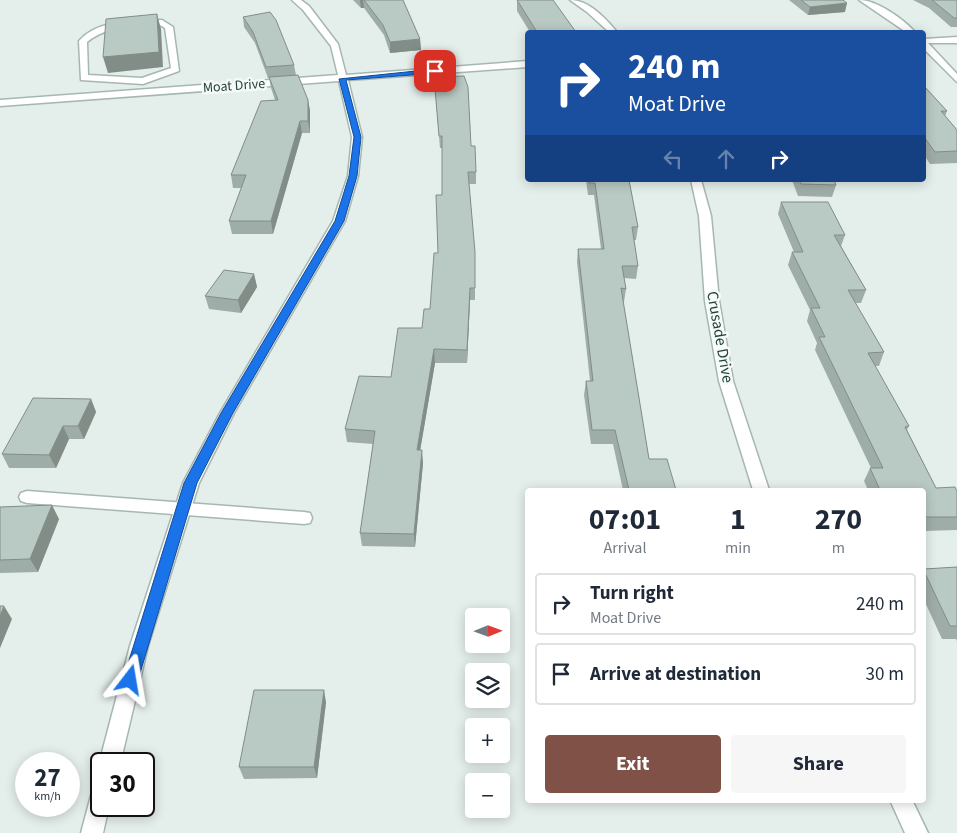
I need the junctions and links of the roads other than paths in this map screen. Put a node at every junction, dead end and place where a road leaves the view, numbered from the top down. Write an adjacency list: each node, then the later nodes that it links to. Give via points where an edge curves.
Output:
1 (296, 0): 10 (street, via 306,8 334,46)
2 (574, 0): 4 (street)
3 (863, 0): 5 (street)
4 (611, 30)
5 (908, 30)
6 (957, 40): 7 (street)
7 (926, 43)
8 (926, 45): 11 (street)
9 (525, 64): 10 (street, Moat Drive)
10 (342, 79): 13 (street, Moat Drive); 18 (street, via 357,137 353,176 339,221 227,413 190,483)
11 (957, 79)
12 (143, 81): 12 (street, via 176,69 168,24 108,28 90,35 83,42 84,78); 13 (street)
13 (145, 93): 14 (street, Moat Drive)
14 (0, 103)
15 (696, 182): 16 (street, Crusade Drive, via 705,216 712,302 726,381)
16 (760, 488)
17 (27, 497): 18 (street)
18 (182, 509): 19 (street); 20 (street, via 139,646)
19 (304, 518)
20 (112, 752)
21 (902, 803): 24 (street)
22 (96, 817): 23 (street)
23 (92, 833)
24 (917, 833)

